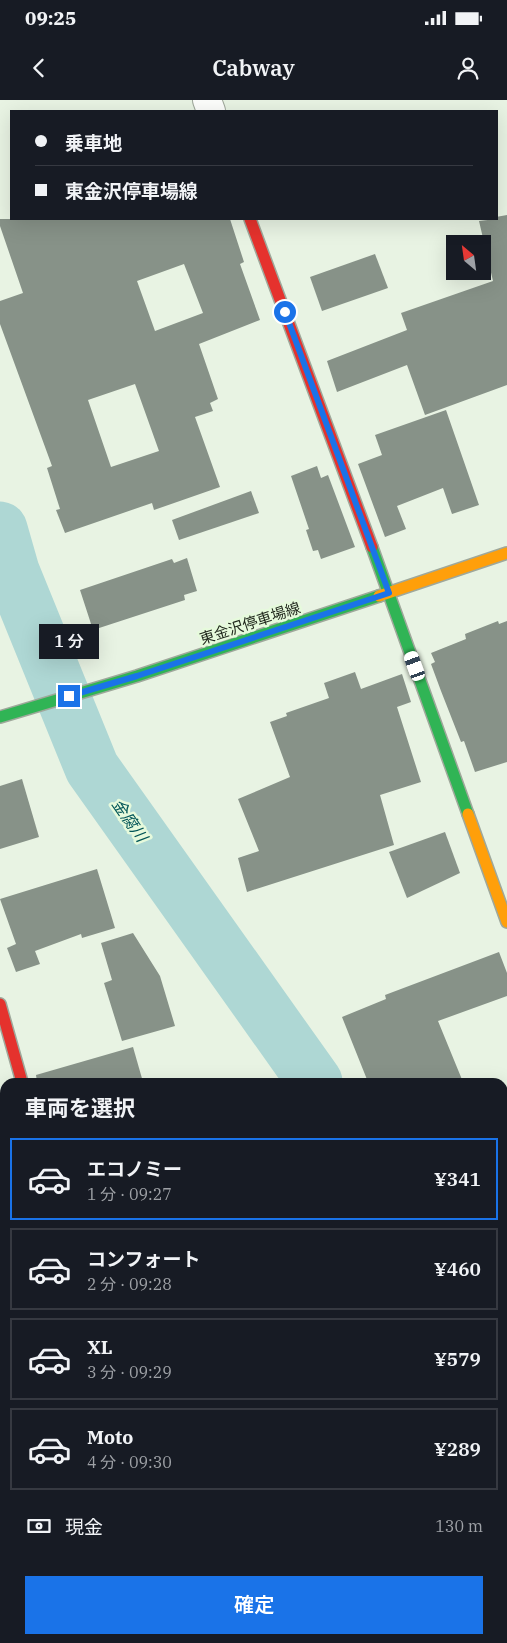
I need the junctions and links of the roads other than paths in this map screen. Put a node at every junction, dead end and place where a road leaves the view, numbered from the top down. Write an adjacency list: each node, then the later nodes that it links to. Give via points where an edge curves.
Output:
1 (250, 220): 3 (street)
2 (507, 553): 3 (street, 東金沢停車場線)
3 (389, 593): 4 (street, 東金沢停車場線, via 137,676); 5 (street)
4 (5, 714)
5 (507, 922)
6 (0, 1004): 7 (street)
7 (21, 1078)

